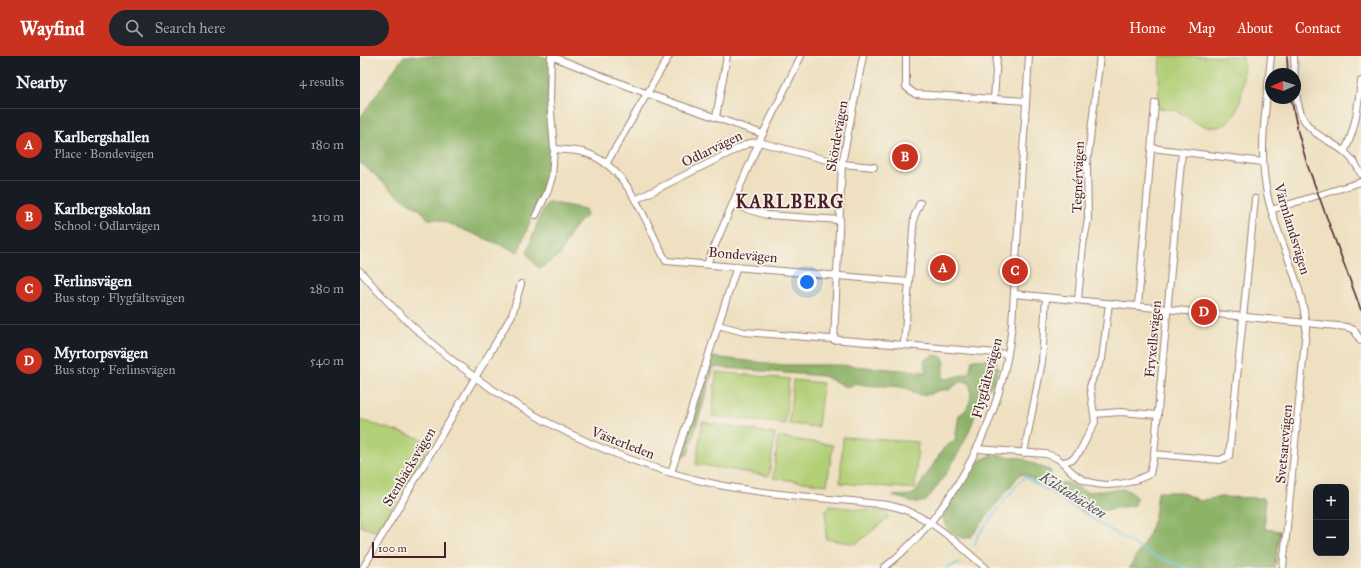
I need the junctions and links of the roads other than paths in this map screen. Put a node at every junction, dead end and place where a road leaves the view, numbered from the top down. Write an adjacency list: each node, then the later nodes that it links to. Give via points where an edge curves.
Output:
1 (552, 56): 13 (street); 21 (street, via 550,100)
2 (669, 56): 13 (street)
3 (727, 56): 17 (street)
4 (801, 56): 18 (street)
5 (863, 56): 26 (street, Skördevägen)
6 (906, 56): 14 (street, via 905,81 910,91 915,94)
7 (997, 56): 14 (street)
8 (1029, 56): 15 (street, Flygfältsvägen)
9 (1100, 56): 45 (street, Tegnérvägen, via 1088,164 1088,220)
10 (1271, 56): 24 (street, Värmlandsvägen)
11 (1294, 56): 22 (street, via 1300,107 1305,120 1313,130)
12 (1361, 81): 22 (street, via 1355,124)
13 (648, 94): 17 (street); 25 (street)
14 (994, 99): 15 (street)
15 (1026, 101): 43 (street, Flygfältsvägen)
16 (1155, 103): 20 (street)
17 (716, 117): 18 (street)
18 (763, 134): 19 (street)
19 (759, 142): 26 (street, Odlarvägen); 31 (street, Odlarvägen, via 740,147); 33 (street)
20 (1152, 148): 23 (street); 47 (street)
21 (554, 149): 25 (street, Bondevägen, via 583,152); 35 (street, via 550,185)
22 (1345, 150): 28 (street)
23 (1182, 152): 24 (street); 48 (street, Fryxellsvägen)
24 (1263, 162): 34 (street, Värmlandsvägen, via 1265,188)
25 (606, 164): 31 (street, Bondevägen, via 622,178)
26 (842, 164): 27 (street, Odlarvägen); 36 (street, Skördevägen)
27 (874, 167)
28 (1361, 174)
29 (1361, 182): 34 (street)
30 (1255, 199): 49 (street)
31 (635, 200): 37 (street, Bondevägen, via 666,261)
32 (920, 203): 41 (street, via 914,217)
33 (733, 205): 36 (street, via 767,215); 37 (street)
34 (1271, 210): 50 (street, Värmlandsvägen, via 1303,305)
35 (536, 215)
36 (840, 220): 40 (street, Skördevägen)
37 (707, 264): 38 (street, Bondevägen)
38 (737, 266): 40 (street, Bondevägen); 51 (street)
39 (360, 271): 56 (street, Västerleden, via 407,321)
40 (838, 275): 41 (street, Bondevägen); 52 (street, Skördevägen)
41 (909, 282): 54 (street)
42 (521, 284): 56 (street, Stenbäcksvägen, via 518,302 512,315)
43 (1014, 294): 44 (street); 55 (street, Flygfältsvägen)
44 (1046, 297): 45 (street); 60 (street, via 1042,362)
45 (1078, 300): 46 (street)
46 (1109, 303): 47 (street); 57 (street, via 1102,359 1090,387)
47 (1138, 306): 48 (street)
48 (1168, 309): 49 (street); 58 (street, Fryxellsvägen)
49 (1244, 317): 50 (street); 61 (street, via 1228,457 1220,460)
50 (1306, 323): 53 (street, via 1347,327 1354,330); 68 (street, Svetsarevägen)
51 (718, 325): 52 (street, via 744,332); 63 (street)
52 (834, 340): 54 (street)
53 (1361, 341)
54 (904, 346): 55 (street)
55 (1008, 354): 59 (street, Flygfältsvägen, via 992,413)
56 (476, 378): 63 (street, Västerleden, via 525,410 572,435 619,456); 65 (street, Stenbäcksvägen)
57 (1095, 414): 58 (street); 62 (street, via 1095,422 1086,441 1073,458)
58 (1158, 414): 61 (street, Fryxellsvägen)
59 (977, 449): 60 (street); 64 (street, Flygfältsvägen, via 959,482)
60 (1024, 453): 62 (street, via 1046,454)
61 (1154, 454): 62 (street, Fryxellsvägen, via 1150,474 1119,485 1088,481 1070,471)
62 (1064, 462)
63 (671, 473): 64 (street, Västerleden, via 760,492 896,506)
64 (929, 522): 66 (street, Flygfältsvägen, via 913,542); 67 (street, Västerleden)
65 (363, 568)
66 (884, 568)
67 (986, 568)
68 (1284, 568)

